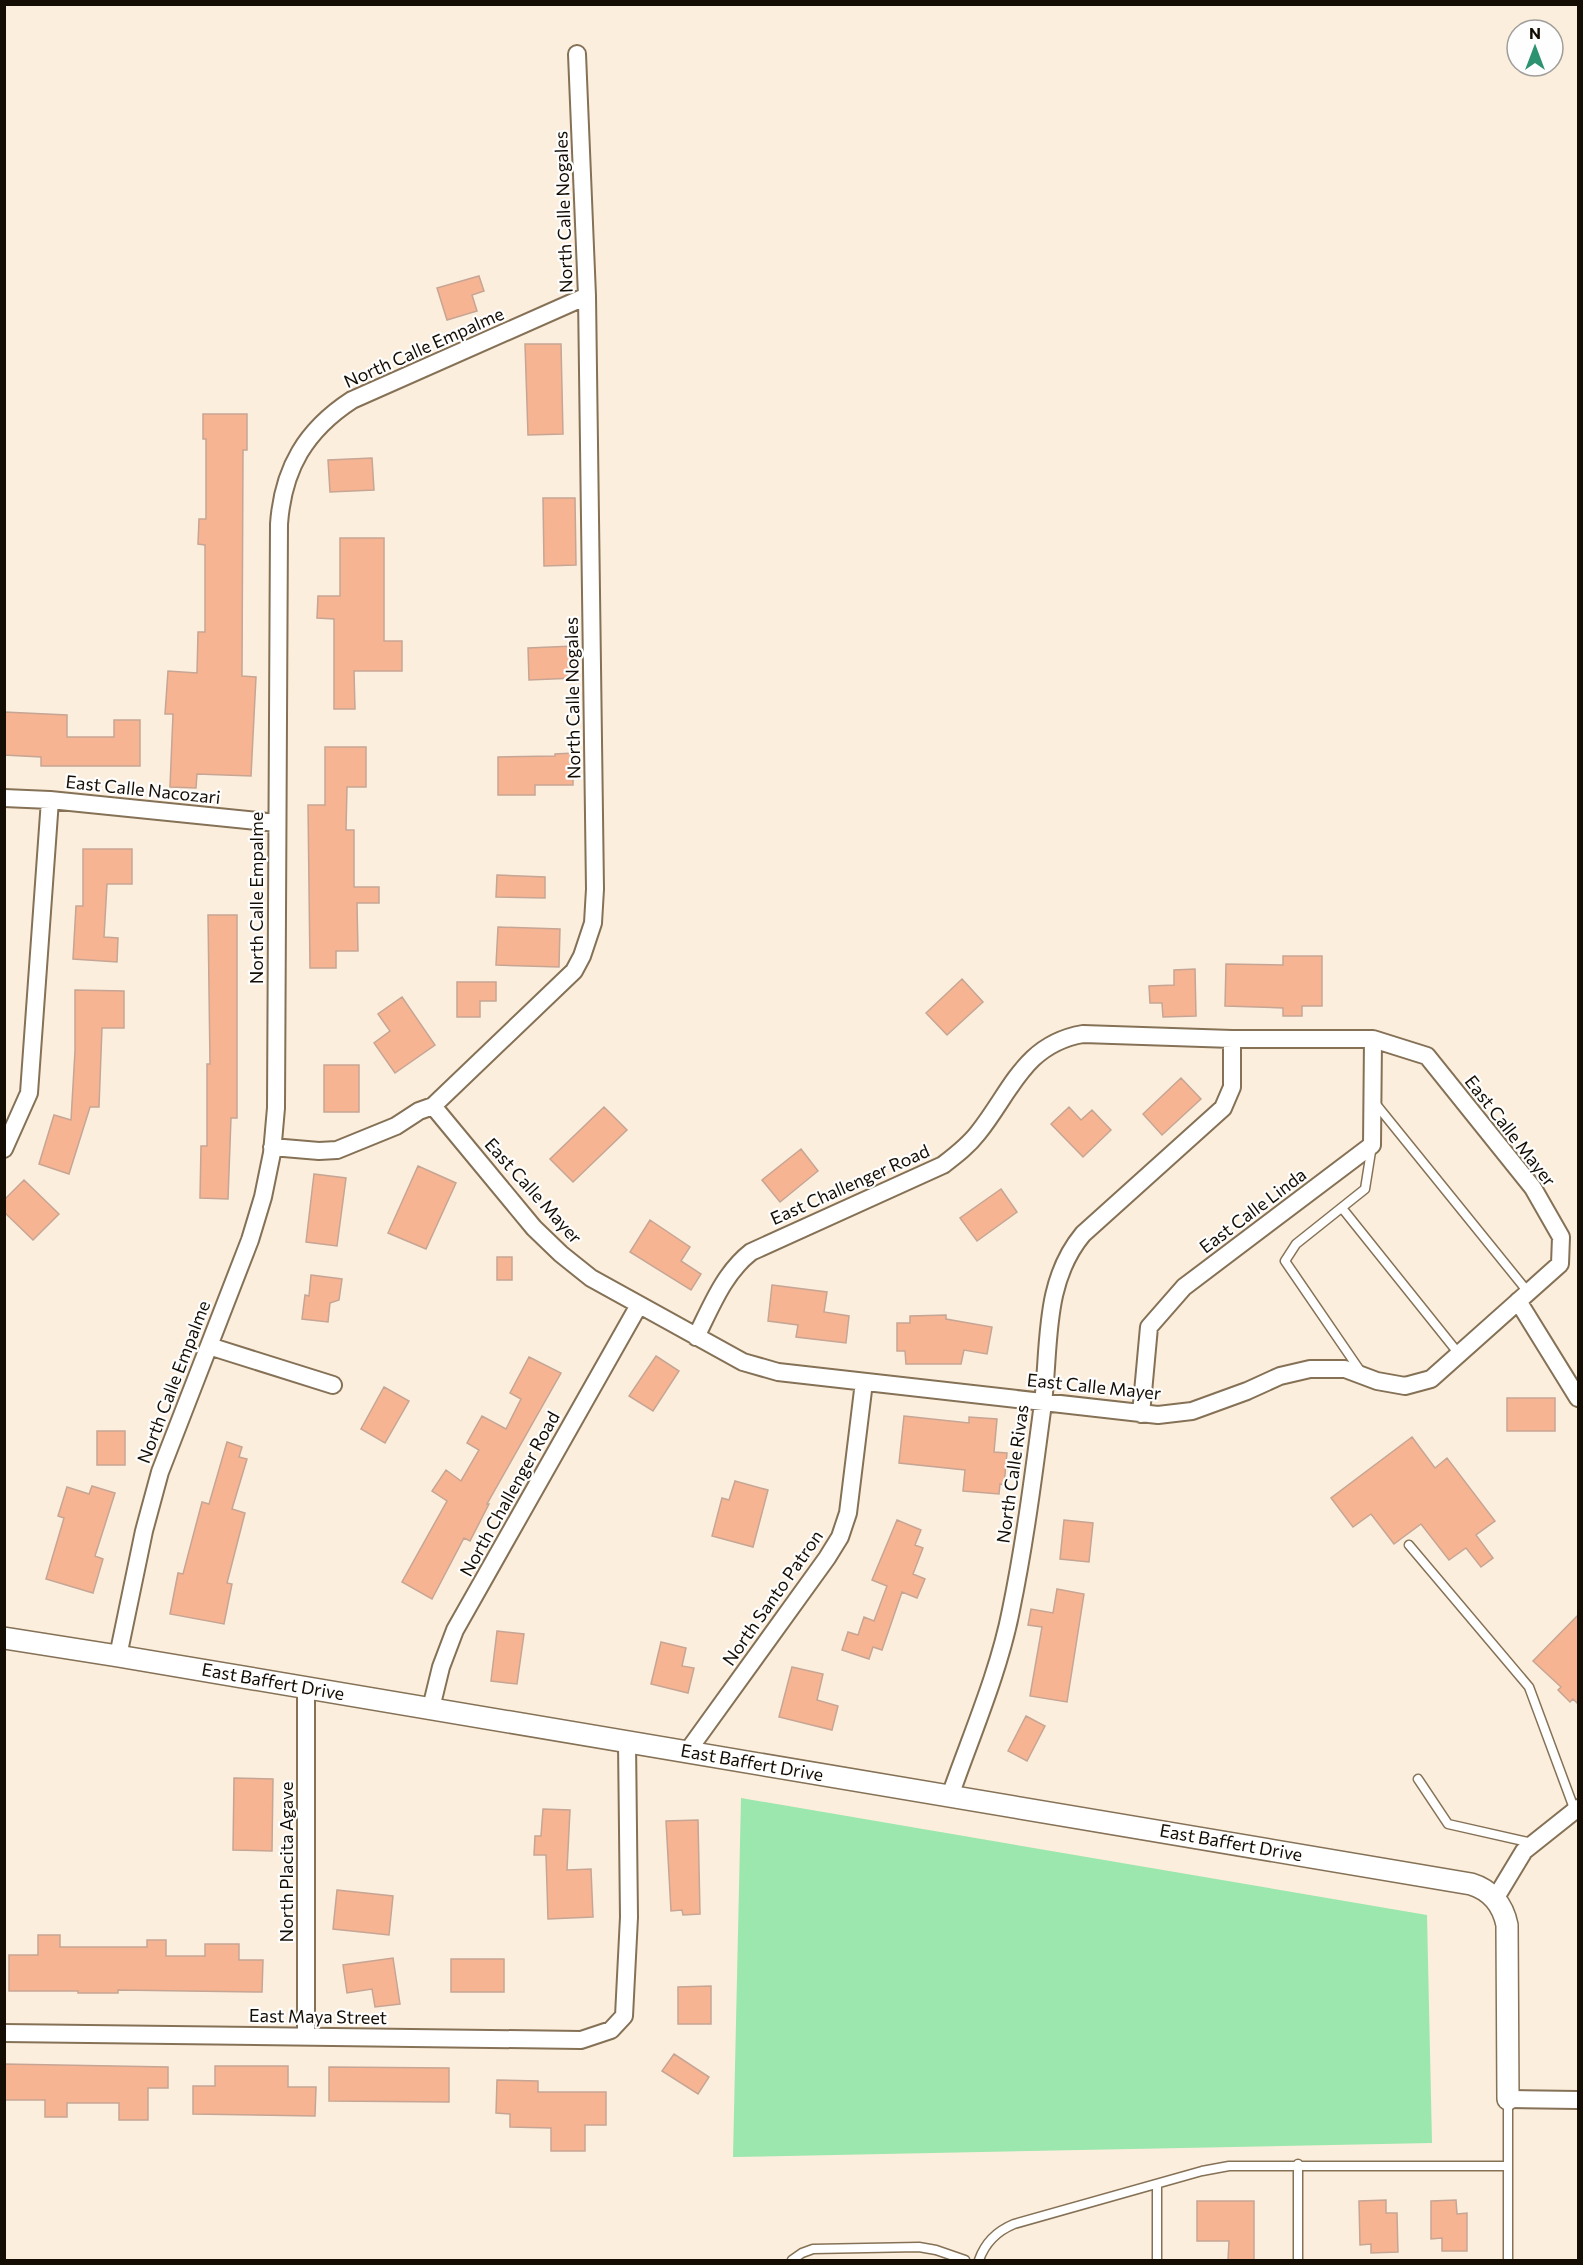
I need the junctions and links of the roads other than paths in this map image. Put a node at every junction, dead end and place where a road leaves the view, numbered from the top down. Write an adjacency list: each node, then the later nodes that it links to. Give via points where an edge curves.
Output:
1 (577, 54): 2 (street, North Calle Nogales)
2 (587, 296): 5 (street, North Calle Empalme, via 352,400 314,432 295,459 283,491 279,524); 9 (street, North Calle Nogales, via 593,923 574,971)
3 (4, 798): 4 (street, East Calle Nacozari)
4 (50, 800): 5 (street, East Calle Nacozari); 12 (street, via 28,1092)
5 (277, 823): 11 (street, North Calle Empalme, via 276,1107)
6 (1232, 1039): 7 (street, East Challenger Road); 16 (street, East Challenger Road, via 1083,1034 1045,1047 1023,1068 968,1144 943,1165 759,1247 744,1258 727,1278); 23 (street, North Calle Rivas, via 1232,1087 1223,1108 1088,1230 1068,1254 1054,1289)
7 (1373, 1039): 8 (street); 14 (street, East Calle Mayer, via 1427,1056 1533,1188 1561,1237 1560,1264)
8 (1373, 1100): 10 (street); 14 (lane)
9 (433, 1106): 11 (street, North Calle Nogales, via 337,1150); 15 (street, East Calle Mayer, via 534,1228 591,1278)
10 (1372, 1145): 13 (lane, via 1365,1189); 24 (street, East Calle Linda, via 1184,1287 1149,1327)
11 (272, 1147): 17 (street, North Calle Empalme, via 250,1240)
12 (4, 1149)
13 (1342, 1208): 18 (lane); 19 (lane, via 1296,1244 1286,1261)
14 (1523, 1297): 18 (street, East Calle Mayer); 22 (street)
15 (639, 1305): 16 (street, East Calle Mayer); 29 (street, North Challenger Road, via 455,1630)
16 (696, 1337): 20 (street, East Calle Mayer, via 760,1368)
17 (208, 1346): 21 (street); 27 (street, North Calle Empalme, via 160,1472)
18 (1459, 1354): 19 (street, East Calle Mayer, via 1431,1379 1405,1386)
19 (1363, 1376): 24 (street, East Calle Mayer, via 1345,1369 1310,1369 1280,1376 1192,1411)
20 (864, 1382): 23 (street, East Calle Mayer); 31 (street, North Santo Patron, via 848,1513 840,1537)
21 (333, 1385)
22 (1578, 1398)
23 (1043, 1402): 24 (street, East Calle Mayer); 33 (street, North Calle Rivas, via 1011,1612)
24 (1141, 1414)
25 (1409, 1545): 34 (lane, via 1529,1687)
26 (4, 1638): 27 (street, East Baffert Drive)
27 (118, 1656): 28 (street, East Baffert Drive)
28 (306, 1687): 29 (street, East Baffert Drive); 38 (street, North Placita Agave)
29 (431, 1708): 30 (street, East Baffert Drive)
30 (627, 1742): 31 (street, East Baffert Drive); 38 (street, East Maya Street, via 629,1917 624,2016 611,2030 580,2040)
31 (687, 1752): 33 (street, East Baffert Drive)
32 (1418, 1779): 35 (lane, via 1448,1824)
33 (950, 1796): 36 (street, East Baffert Drive, via 1471,1884)
34 (1577, 1810): 35 (street)
35 (1534, 1843): 36 (street, via 1524,1851)
36 (1495, 1899): 39 (street, via 1507,1925)
37 (4, 2032): 38 (street, East Maya Street)
38 (306, 2037)
39 (1508, 2099): 40 (street); 42 (lane)
40 (1578, 2100)
41 (1298, 2164): 42 (lane); 43 (lane, via 1228,2166); 48 (lane)
42 (1508, 2166): 49 (lane)
43 (1157, 2184): 46 (lane, via 1008,2227 988,2242); 47 (lane)
44 (792, 2260): 45 (lane, via 813,2249 919,2247)
45 (964, 2260)
46 (980, 2260)
47 (1157, 2260)
48 (1298, 2260)
49 (1508, 2260)

